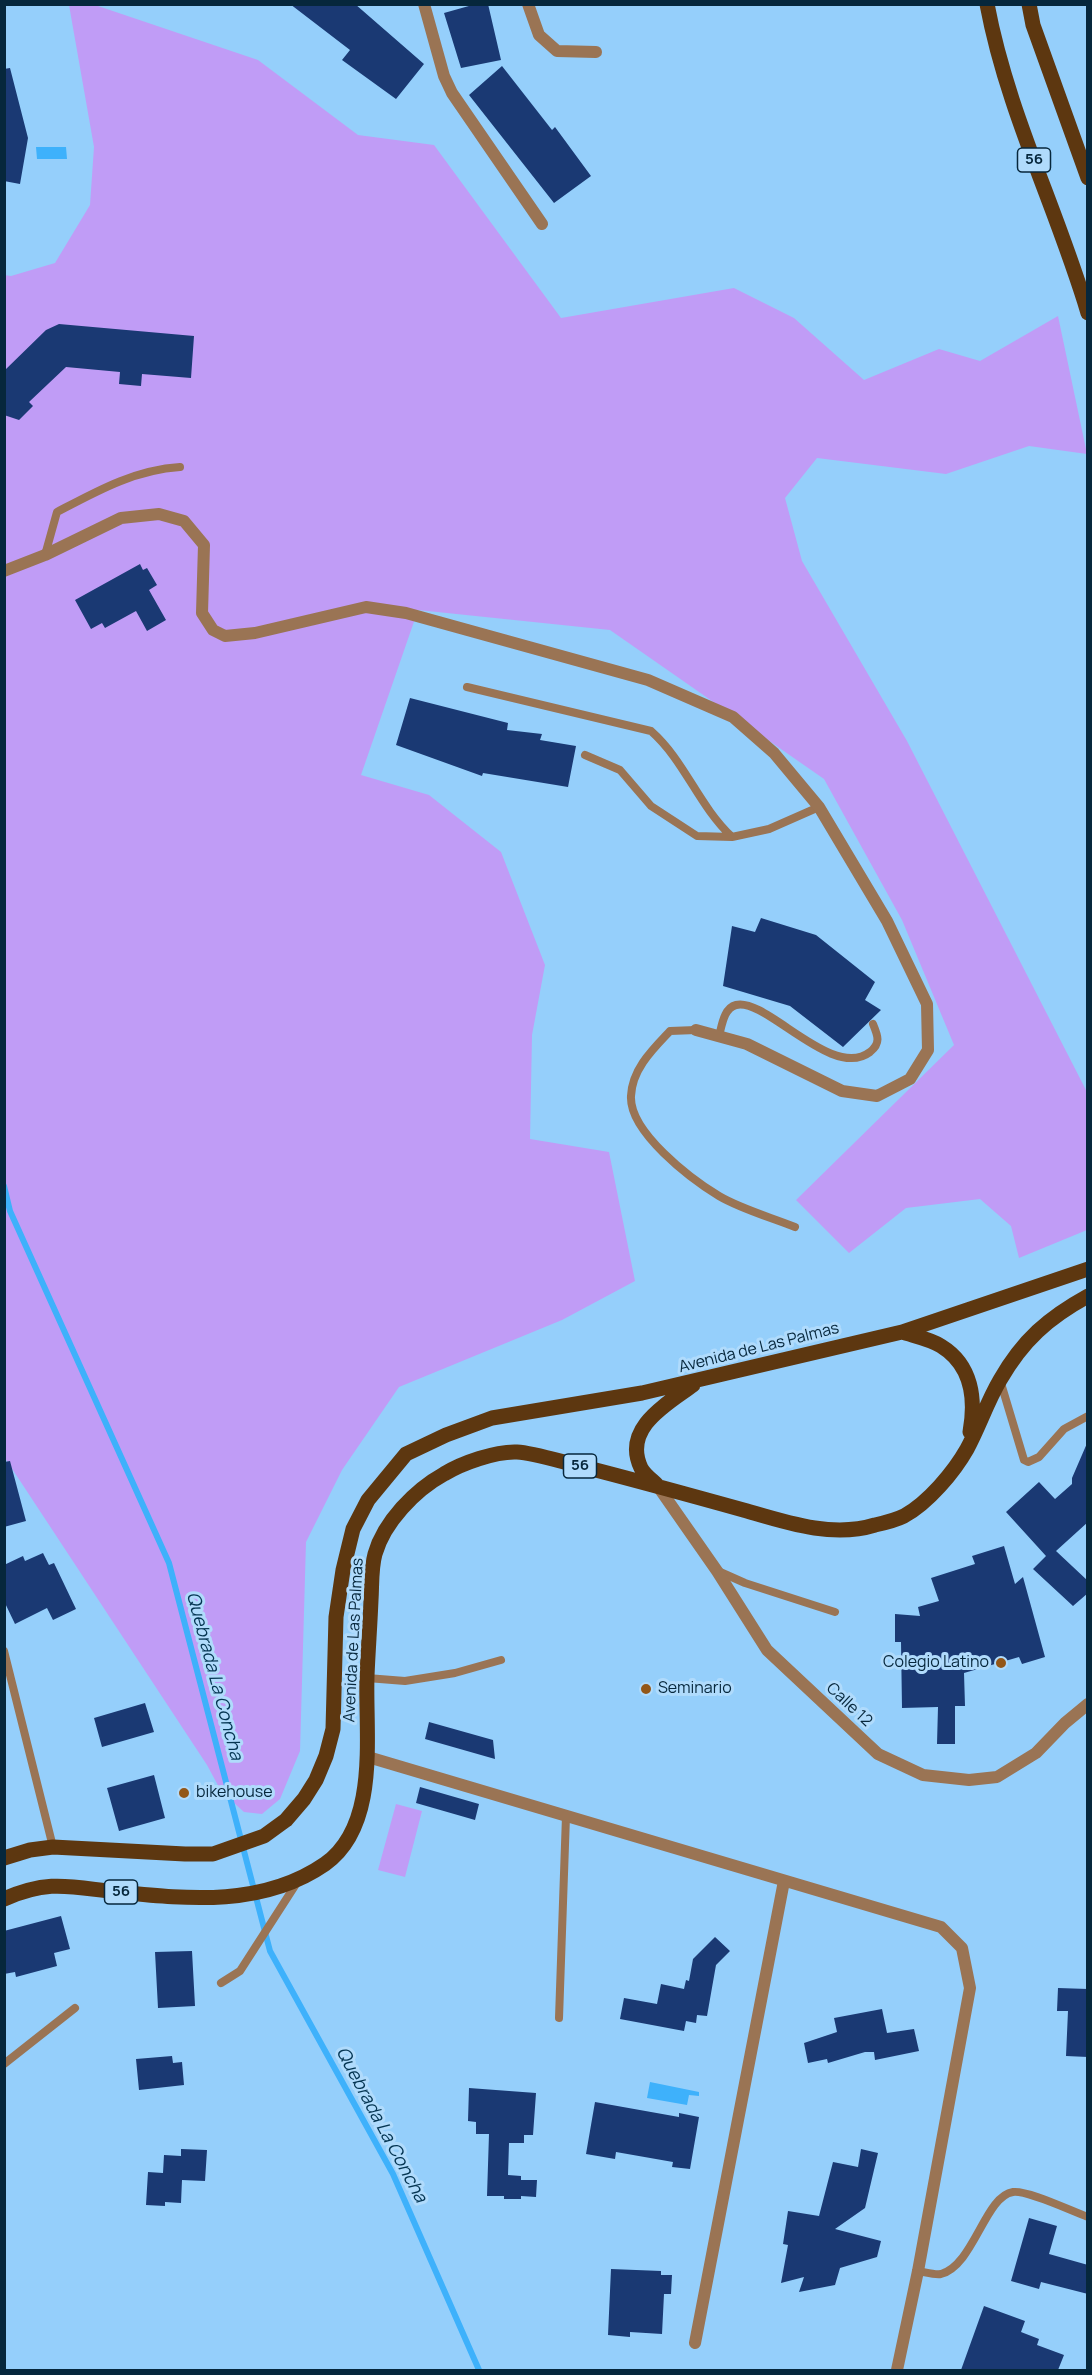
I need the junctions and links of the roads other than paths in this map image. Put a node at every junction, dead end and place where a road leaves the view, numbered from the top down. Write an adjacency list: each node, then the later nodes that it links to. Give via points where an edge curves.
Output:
1 (423, 4): 7 (street, via 452,93)
2 (528, 4): 5 (street, via 539,35 557,51)
3 (987, 4): 8 (main road, 56, via 994,44 1012,102)
4 (1029, 4): 6 (main road, 56, via 1036,36)
5 (596, 52)
6 (1088, 178)
7 (542, 224)
8 (1088, 313)
9 (180, 467): 10 (lane, via 154,468 96,491 57,512)
10 (45, 555): 11 (street); 14 (street, via 121,518 159,514 184,521 204,545 202,613 213,630 225,636 255,633 366,607 406,613 648,680 733,717 774,753)
11 (4, 571)
12 (467, 687): 15 (lane, via 651,731 666,744 715,821)
13 (585, 755): 15 (lane, via 620,770 651,807 698,836)
14 (819, 807): 15 (lane, via 769,829); 18 (street, via 888,921 927,1004 928,1050 910,1079 877,1096 842,1091 747,1044)
15 (732, 837)
16 (873, 1024): 18 (lane, via 879,1038 876,1047 865,1056 852,1059 836,1055 797,1036 758,1010 739,1004 730,1007 724,1016)
17 (696, 1030): 18 (street); 19 (lane, via 670,1031 648,1054 630,1097 636,1115 651,1141 720,1197)
18 (719, 1036)
19 (795, 1227)
20 (1088, 1269): 22 (main road, Avenida de Las Palmas)
21 (1088, 1296): 23 (main road, Avenida de Las Palmas / 56, via 1049,1319)
22 (902, 1332): 24 (main road, Avenida de Las Palmas); 26 (main road, via 939,1345 959,1359 972,1396)
23 (1000, 1380): 25 (lane, via 1023,1460 1039,1457 1064,1429); 26 (main road, Avenida de Las Palmas / 56)
24 (698, 1382): 27 (main road, via 654,1413 641,1430 636,1449 641,1469); 36 (main road, Avenida de Las Palmas, via 492,1418 406,1454 368,1500 353,1529 336,1617 333,1729 326,1756 304,1799 286,1820 264,1836 213,1854)
25 (1088, 1416)
26 (967, 1450): 27 (main road, Avenida de Las Palmas / 56, via 947,1479 905,1515 863,1528 824,1529 788,1523)
27 (657, 1485): 28 (street, Calle 12); 32 (main road, Avenida de Las Palmas / 56, via 516,1452 473,1460 443,1474 412,1497 374,1555)
28 (717, 1571): 29 (lane); 33 (street, Calle 12, via 767,1650 878,1754 923,1775 969,1780 997,1778 1036,1753)
29 (835, 1612)
30 (4, 1651): 36 (lane)
31 (501, 1660): 32 (lane, via 405,1681)
32 (367, 1678): 34 (main road, Avenida de Las Palmas / 56)
33 (1088, 1704)
34 (368, 1757): 35 (street); 38 (main road, Avenida de Las Palmas / 56, via 360,1812 347,1841 328,1862)
35 (566, 1816): 39 (street); 43 (lane)
36 (53, 1847): 37 (main road, Avenida de Las Palmas)
37 (4, 1858)
38 (299, 1879): 40 (main road, Avenida de Las Palmas / 56, via 240,1897 207,1899 43,1886); 41 (lane, via 240,1971)
39 (784, 1881): 46 (street, via 941,1927 962,1948 970,1988); 47 (street)
40 (4, 1899)
41 (221, 1983)
42 (75, 2008): 44 (lane)
43 (559, 2018)
44 (4, 2064)
45 (1088, 2217): 46 (lane, via 1025,2193 1012,2192 999,2198 966,2253 951,2269 939,2274)
46 (918, 2271): 48 (street)
47 (695, 2343)
48 (898, 2370)

